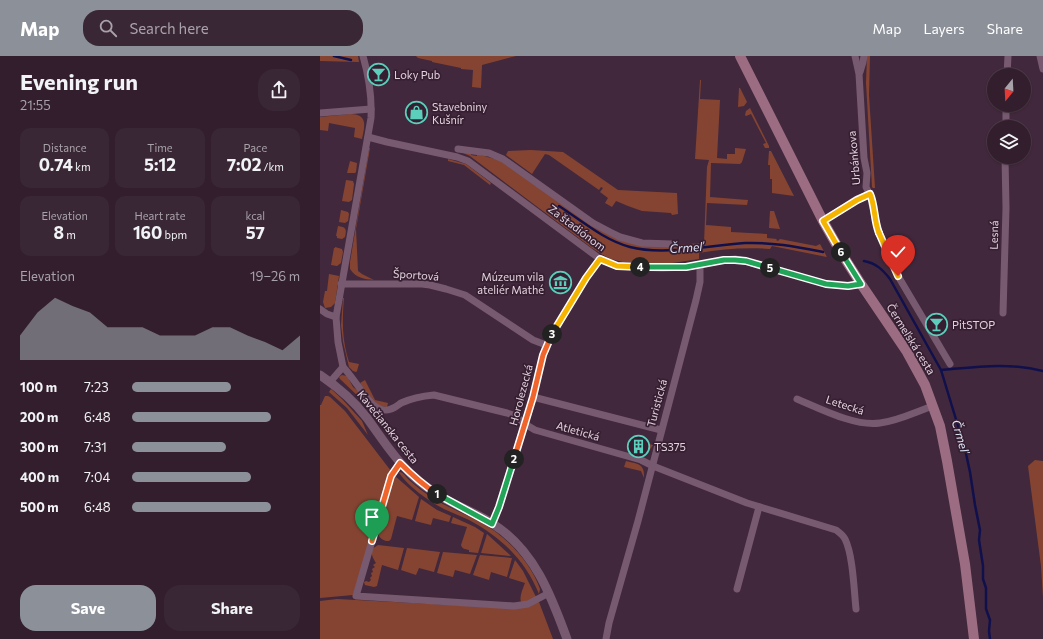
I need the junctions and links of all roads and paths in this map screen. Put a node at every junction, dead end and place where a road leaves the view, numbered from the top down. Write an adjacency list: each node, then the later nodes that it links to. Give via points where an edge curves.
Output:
1 (363, 56): 10 (street)
2 (740, 56): 16 (main road, Čermeľská cesta)
3 (856, 56): 9 (street, Urbánkova)
4 (864, 56): 9 (street, Urbánkova)
5 (1008, 56): 7 (street)
6 (1040, 56): 8 (street)
7 (1007, 68)
8 (1043, 69)
9 (859, 74): 15 (street, Urbánkova, via 866,187)
10 (371, 109): 11 (street); 12 (street)
11 (320, 113)
12 (368, 137): 18 (street, Za štadiónom, via 468,161); 20 (street)
13 (458, 150): 17 (street, Za štadiónom, via 490,154 503,159 620,237 642,243)
14 (1006, 164): 23 (street, Lesná)
15 (870, 194): 16 (street); 26 (street, Urbánkova, via 878,230 898,276)
16 (823, 221): 21 (main road, Čermeľská cesta)
17 (672, 244)
18 (600, 259): 19 (street, Za štadiónom, via 617,266); 25 (street, Horolezecká)
19 (700, 265): 21 (street, Za štadiónom, via 724,260 746,261 826,284); 34 (street, Turistická, via 700,282)
20 (341, 284): 24 (street); 25 (street, Športová, via 422,284 446,288 465,295 533,340)
21 (861, 284): 32 (main road, Čermeľská cesta, via 916,366)
22 (320, 309): 24 (street)
23 (1003, 313)
24 (336, 317): 27 (street)
25 (546, 345): 30 (street, Horolezecká)
26 (950, 364)
27 (343, 367): 29 (street); 33 (street, Atletická, via 382,410 391,409 410,399 434,395 507,413 516,416)
28 (320, 375): 29 (street, Kavečianska cesta)
29 (330, 382): 35 (street, Kavečianska cesta, via 358,408)
30 (533, 397): 33 (street, Horolezecká); 34 (street, Atletická)
31 (797, 398): 32 (street, Letecká, via 851,420 868,424 889,422)
32 (933, 406): 44 (main road, Čermeľská cesta, via 940,426 956,511)
33 (525, 424): 36 (street, Atletická, via 535,430 641,460); 38 (street, Horolezecká)
34 (661, 430): 36 (street, Turistická)
35 (400, 463): 38 (street, Kavečianska cesta, via 442,498); 40 (street, via 390,479 356,596 514,606 528,604)
36 (653, 466): 37 (street, Atletická); 43 (street, Turistická)
37 (759, 507): 39 (street); 41 (street, Atletická, via 831,528 840,533 849,554)
38 (492, 524): 40 (street, Kavečianska cesta, via 526,554)
39 (737, 589)
40 (549, 594): 42 (street, Kavečianska cesta)
41 (856, 609)
42 (567, 639)
43 (606, 639)
44 (974, 639)

